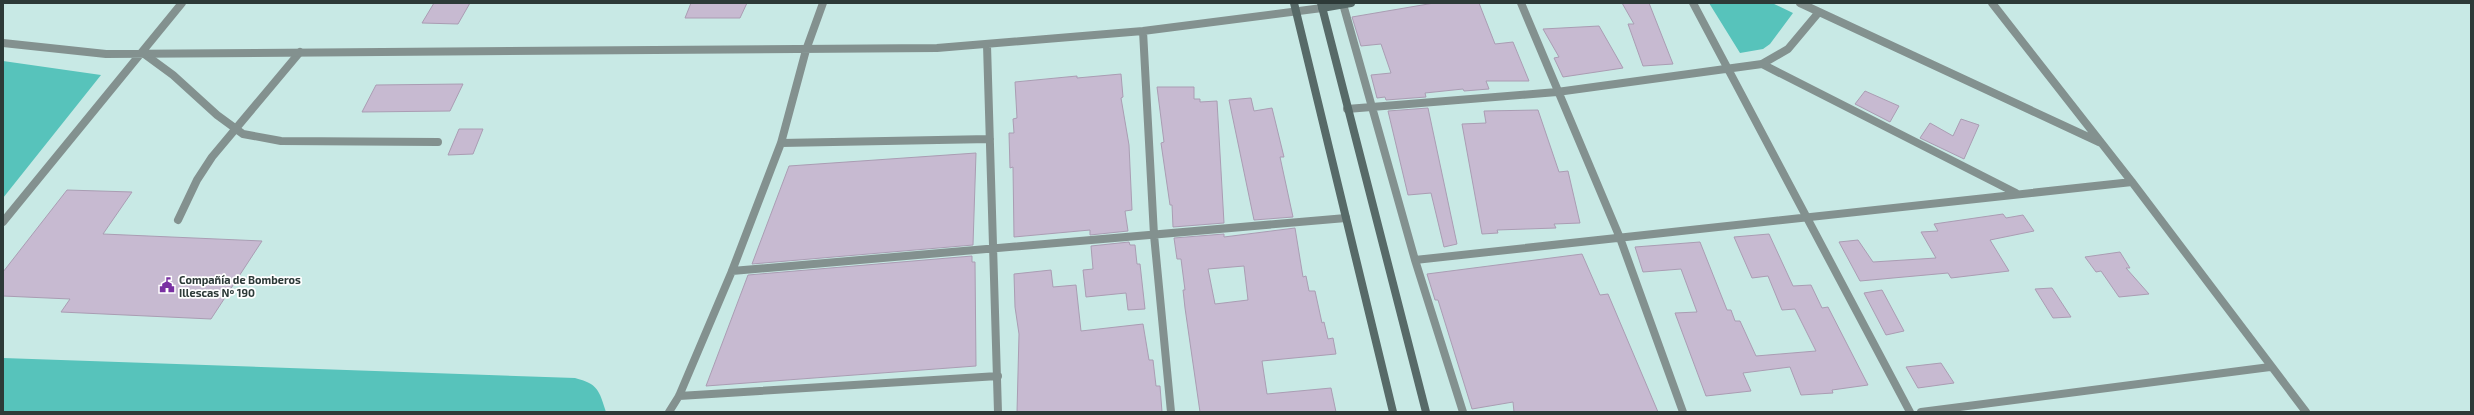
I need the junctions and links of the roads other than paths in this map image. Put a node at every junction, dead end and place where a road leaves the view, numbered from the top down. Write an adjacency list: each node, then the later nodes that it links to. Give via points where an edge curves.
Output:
1 (182, 3): 16 (street)
2 (823, 3): 14 (street)
3 (1521, 3): 19 (street)
4 (1693, 3): 18 (street)
5 (1800, 3): 10 (street)
6 (1992, 3): 26 (street)
7 (1347, 4): 8 (main road); 20 (street)
8 (1322, 5): 9 (street); 21 (main road)
9 (1295, 7): 11 (street); 30 (main road)
10 (1819, 12): 17 (street, via 1788,49); 26 (street)
11 (1143, 31): 13 (street); 33 (street)
12 (3, 43): 16 (street, via 99,53)
13 (988, 45): 14 (street); 23 (street)
14 (806, 50): 15 (street); 25 (street)
15 (300, 52): 16 (street); 22 (street)
16 (143, 53): 22 (street, via 173,75); 32 (street)
17 (1762, 64): 18 (street); 28 (street)
18 (1729, 70): 19 (street); 29 (street)
19 (1557, 92): 20 (street); 34 (street)
20 (1372, 107): 21 (street); 36 (street)
21 (1347, 109): 45 (main road)
22 (234, 128): 24 (street, via 243,134 281,141); 31 (street, via 197,180)
23 (990, 139): 25 (street); 35 (street)
24 (438, 142)
25 (781, 143): 37 (street)
26 (2101, 143): 27 (street)
27 (2132, 182): 28 (street); 38 (street)
28 (2017, 194): 29 (street)
29 (1806, 217): 34 (street); 48 (street)
30 (1346, 218): 33 (street); 44 (main road)
31 (178, 220)
32 (3, 222)
33 (1154, 235): 35 (street); 43 (street)
34 (1620, 238): 36 (street); 47 (street)
35 (992, 249): 37 (street); 39 (street)
36 (1415, 260): 46 (street)
37 (732, 271): 40 (street)
38 (2270, 367): 49 (street); 50 (street)
39 (998, 376): 40 (street); 42 (street)
40 (679, 396): 41 (street)
41 (669, 412)
42 (998, 412)
43 (1171, 412)
44 (1393, 412)
45 (1426, 412)
46 (1463, 412)
47 (1683, 412)
48 (1910, 412)
49 (1921, 412)
50 (2306, 412)

